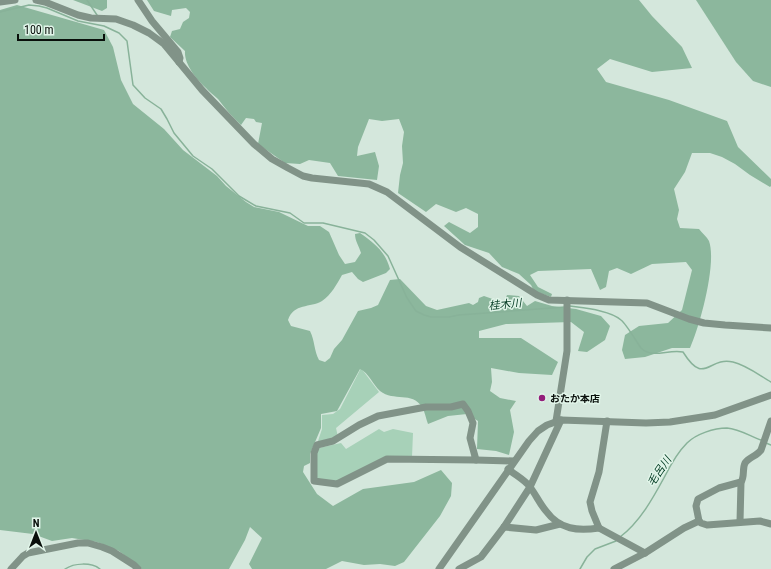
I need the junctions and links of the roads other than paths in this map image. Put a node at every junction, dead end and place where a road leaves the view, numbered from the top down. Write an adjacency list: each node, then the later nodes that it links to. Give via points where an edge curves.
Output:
1 (14, 0): 4 (street)
2 (36, 0): 5 (street, via 78,15 116,19 139,28 159,40)
3 (138, 0): 5 (street, via 178,52)
4 (0, 2)
5 (179, 62): 6 (street, via 216,105 272,159 303,176 375,186 387,192 460,247 537,295 549,300)
6 (566, 301): 7 (street, via 647,303 704,323); 9 (street, via 567,351)
7 (771, 328)
8 (771, 395): 10 (street, via 715,416 697,419 646,423)
9 (558, 420): 10 (street); 14 (street, via 538,431); 17 (street)
10 (607, 421): 23 (street, via 600,472 590,502)
11 (771, 422): 12 (street)
12 (768, 437): 16 (street, via 759,454 745,463)
13 (476, 460): 13 (street, via 387,459 337,484 314,481 316,445 333,441 378,416 426,407 451,408 463,404 473,423 470,438); 14 (street)
14 (514, 461): 15 (street)
15 (508, 469): 17 (street); 27 (street)
16 (741, 482): 18 (street, via 719,488 698,499 696,506); 19 (street)
17 (530, 487): 20 (street, via 546,512); 22 (street)
18 (699, 521): 19 (street, via 707,524); 24 (street)
19 (740, 522): 21 (street, via 760,521)
20 (560, 524): 22 (street, via 536,530); 23 (street, via 582,530)
21 (771, 524)
22 (504, 527): 28 (street, via 481,557)
23 (600, 528): 24 (street)
24 (645, 553): 29 (street)
25 (11, 569): 26 (street, via 28,553 83,543 102,547)
26 (138, 569)
27 (440, 569)
28 (459, 569)
29 (614, 569)

